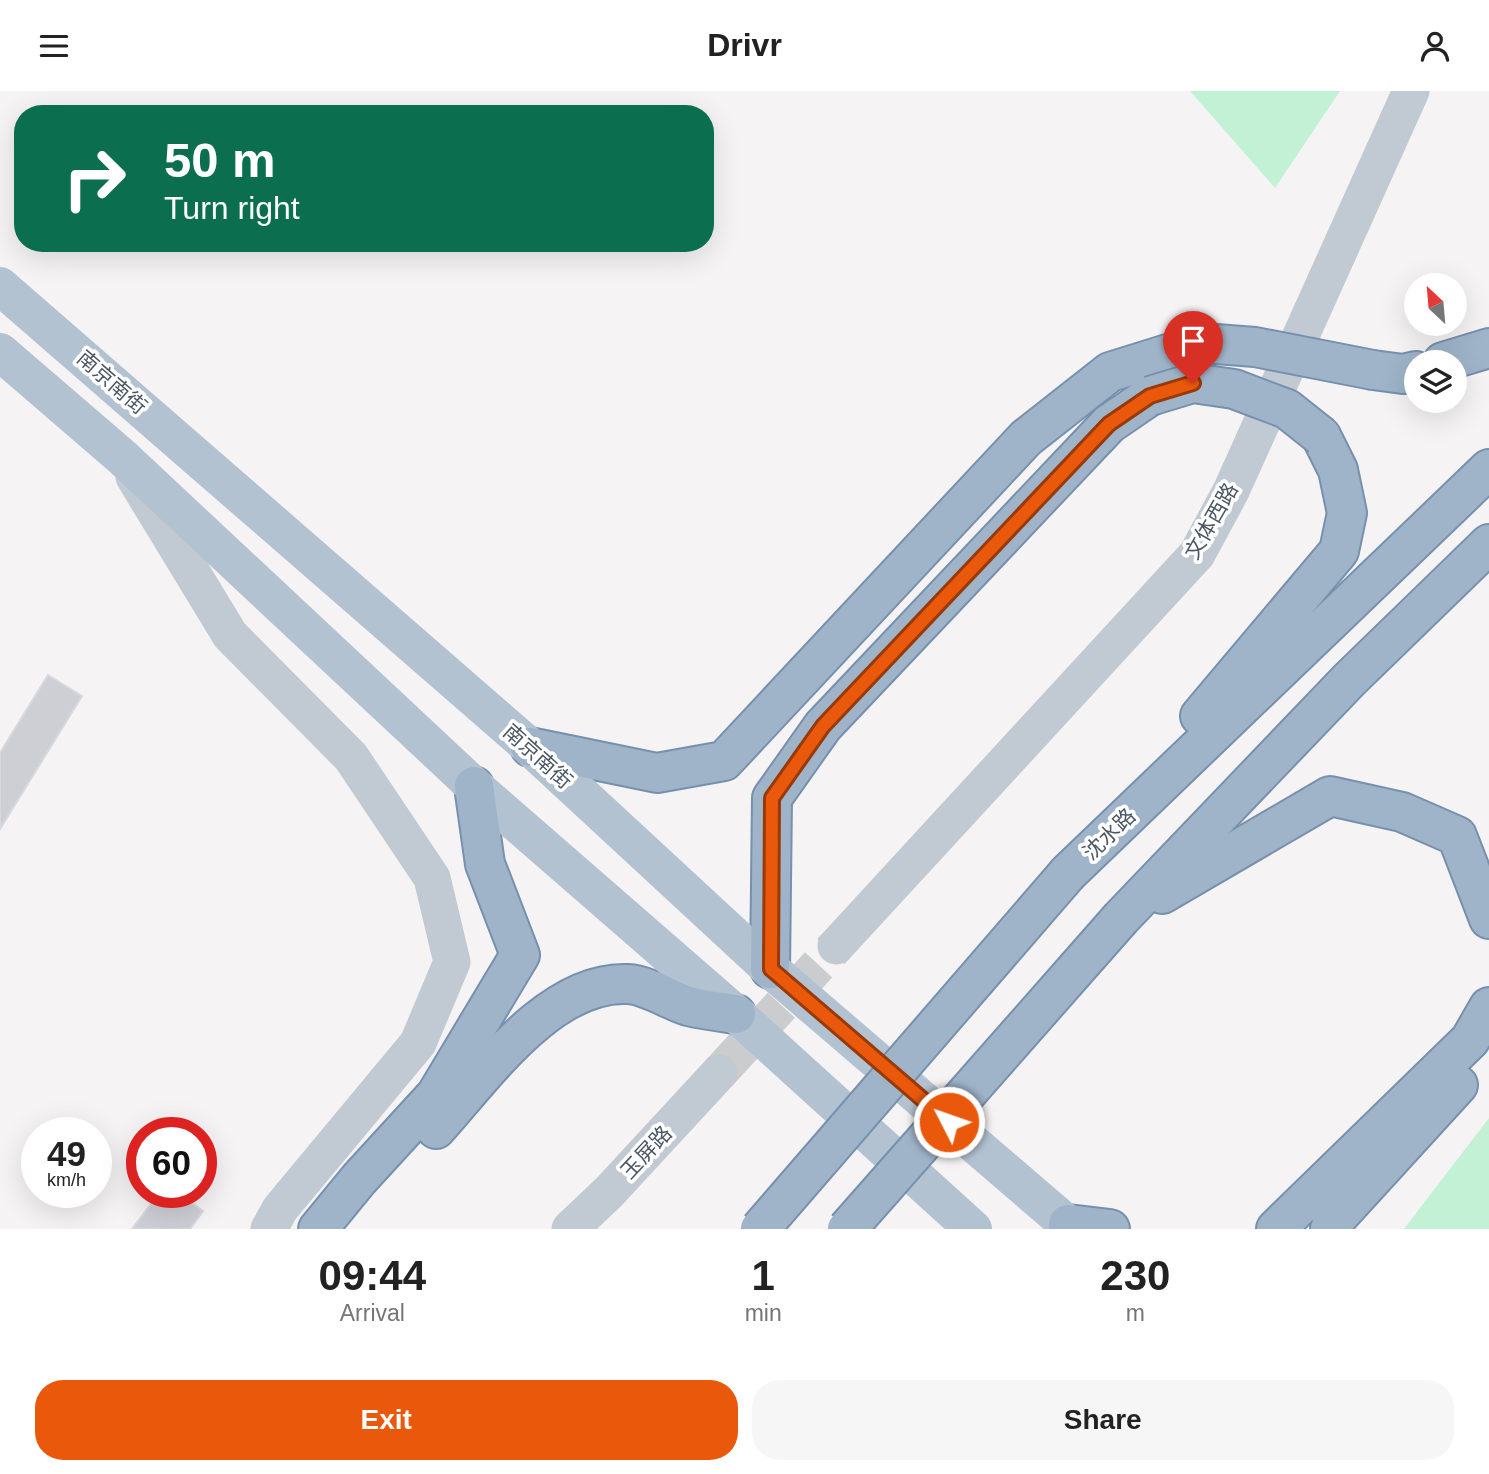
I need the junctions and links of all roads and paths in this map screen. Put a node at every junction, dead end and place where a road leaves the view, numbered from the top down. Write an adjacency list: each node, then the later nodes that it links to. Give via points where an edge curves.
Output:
1 (1411, 91): 15 (street, 文体西路, via 1230,491 1197,554)
2 (0, 286): 10 (main road, 南京南街)
3 (1489, 348): 5 (highway)
4 (0, 352): 7 (main road)
5 (1467, 355)
6 (1404, 374): 10 (highway, bridge, via 1255,347 1203,343 1110,372 1026,438 724,761 656,773)
7 (122, 457): 11 (main road); 22 (street, via 230,635 351,757 432,878 452,963 418,1043 280,1209)
8 (1489, 469): 12 (highway, 沈水路)
9 (1489, 544): 13 (highway, via 1349,680)
10 (530, 747): 16 (main road, 南京南街)
11 (474, 786): 18 (main road); 23 (highway, via 485,864 520,955 436,1095)
12 (1068, 873): 16 (highway, bridge, via 1339,551 1346,513 1338,470 1321,436 1287,409 1234,389 1193,383 1150,396 1109,424 832,716 772,798); 26 (highway, 沈水路, bridge)
13 (1121, 918): 14 (highway, via 1329,796 1402,812 1457,836); 27 (highway, bridge)
14 (1489, 919)
15 (836, 946)
16 (771, 969): 21 (main road, 南京南街)
17 (1489, 1007): 30 (highway, via 1470,1040)
18 (736, 1014): 24 (highway, via 688,1006 631,984 583,990 538,1020 511,1046); 28 (main road)
19 (1489, 1051): 31 (highway)
20 (719, 1073): 25 (street, 玉屏路)
21 (1071, 1227): 29 (highway)
22 (269, 1229)
23 (318, 1229)
24 (345, 1229)
25 (570, 1229)
26 (760, 1229)
27 (847, 1229)
28 (972, 1229)
29 (1110, 1229)
30 (1276, 1229)
31 (1329, 1229)

